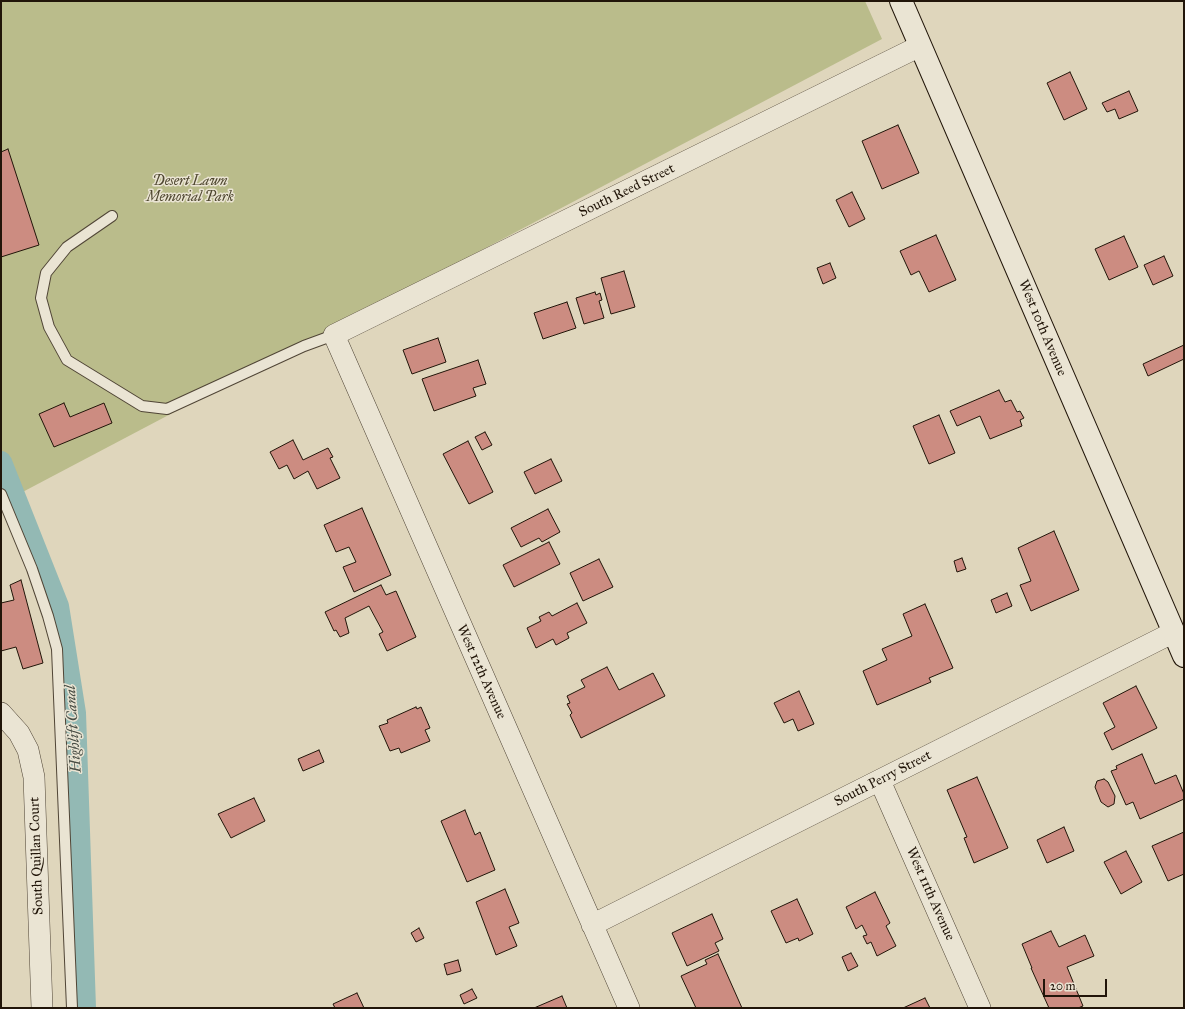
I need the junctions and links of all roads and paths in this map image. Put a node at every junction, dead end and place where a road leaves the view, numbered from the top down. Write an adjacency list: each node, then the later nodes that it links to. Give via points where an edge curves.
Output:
1 (901, 1): 2 (main road, West 10th Avenue)
2 (920, 46): 4 (street, South Reed Street); 6 (main road, West 10th Avenue)
3 (112, 216): 4 (lane, via 67,248 46,273 41,298 49,327 67,360 142,406 167,409 304,346)
4 (334, 335): 10 (street, West 12th Avenue)
5 (1, 494): 12 (lane, via 32,569 57,649)
6 (1174, 632): 7 (main road, West 10th Avenue); 9 (street, South Perry Street)
7 (1184, 656)
8 (1, 713): 11 (street, South Quillan Court, via 19,733 28,750 34,777)
9 (880, 781): 10 (street, South Perry Street); 14 (street, West 11th Avenue)
10 (592, 926): 13 (street, West 12th Avenue)
11 (42, 1008)
12 (72, 1008)
13 (629, 1008)
14 (980, 1008)

